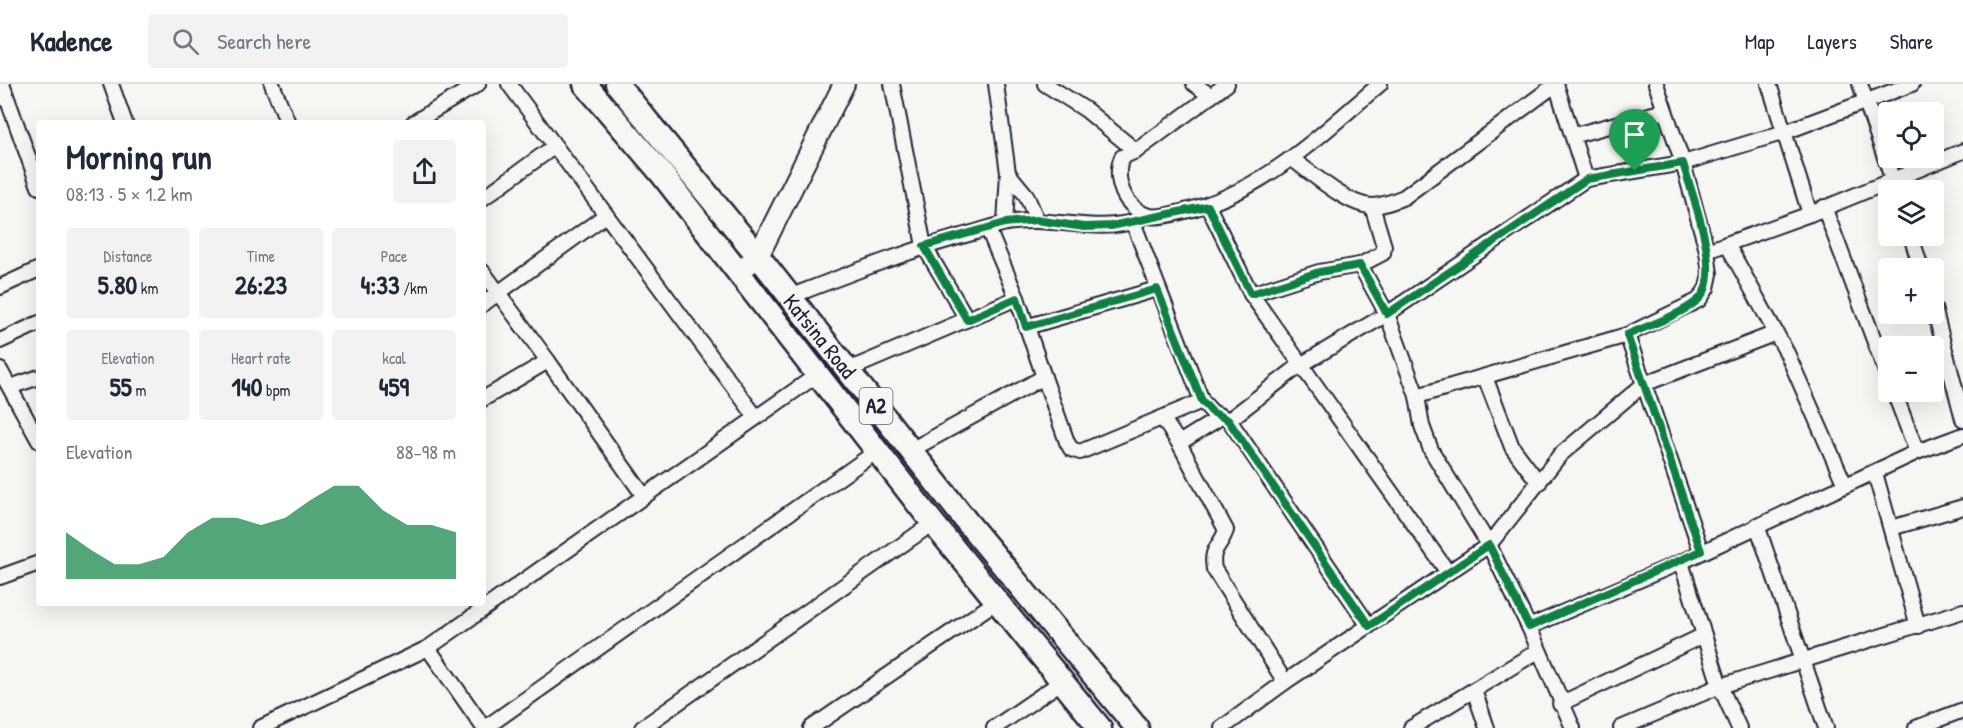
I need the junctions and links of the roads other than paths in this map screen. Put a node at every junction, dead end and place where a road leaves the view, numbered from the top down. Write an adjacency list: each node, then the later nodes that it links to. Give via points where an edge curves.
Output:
1 (2, 84): 20 (street)
2 (111, 84): 23 (street)
3 (272, 84): 24 (street)
4 (478, 84): 25 (street)
5 (509, 84): 28 (street)
6 (585, 84): 56 (highway, A2, via 661,172)
7 (617, 84): 53 (highway, Katsina Road / A2)
8 (844, 84): 53 (main road)
9 (892, 84): 51 (street)
10 (996, 84): 33 (street)
11 (1045, 84): 29 (street, via 1086,110)
12 (1194, 84): 19 (street)
13 (1227, 84): 19 (street)
14 (1380, 84): 31 (street)
15 (1656, 84): 22 (street)
16 (1769, 84): 26 (street)
17 (1860, 84): 21 (street)
18 (1912, 84): 21 (street)
19 (1211, 96): 29 (street)
20 (3, 99): 35 (street)
21 (1867, 102): 26 (street); 36 (street)
22 (1664, 111): 27 (street); 32 (street)
23 (124, 120)
24 (287, 120)
25 (418, 120)
26 (1785, 132): 32 (street); 43 (street)
27 (1575, 135): 34 (street); 41 (street, via 1556,84 1404,196)
28 (555, 146): 39 (street); 44 (street)
29 (1136, 151): 45 (street, via 1122,157 1119,178 1125,197 1137,213)
30 (1963, 151): 37 (street)
31 (1292, 159): 40 (street); 41 (street, via 1345,196)
32 (1683, 163): 34 (street); 52 (street)
33 (1008, 173): 46 (street, via 1026,195); 48 (street)
34 (1587, 179): 65 (street)
35 (36, 180)
36 (1893, 180)
37 (1905, 180)
38 (1878, 190): 42 (street)
39 (486, 196)
40 (1208, 206): 45 (street); 61 (street)
41 (1372, 206): 54 (street, via 1383,254)
42 (1824, 207): 43 (street); 73 (street)
43 (1810, 214): 50 (street)
44 (606, 215): 60 (street); 88 (street)
45 (1149, 217): 47 (street)
46 (1036, 220): 47 (street, via 1084,227); 48 (street)
47 (1133, 222): 59 (street)
48 (1005, 223): 49 (street)
49 (988, 229): 51 (street); 63 (street)
50 (1727, 244): 52 (street); 70 (street)
51 (924, 246): 62 (street); 66 (street)
52 (1707, 251): 71 (street, via 1710,274 1699,300)
53 (758, 256): 56 (main road); 62 (highway, Katsina Road / A2)
54 (1360, 265): 61 (street, via 1319,272); 65 (street)
55 (36, 269): 58 (street)
56 (738, 273): 78 (highway, A2)
57 (486, 276): 60 (street)
58 (0, 287)
59 (1157, 289): 69 (street); 86 (street)
60 (498, 294): 64 (street); 74 (street)
61 (1251, 294): 75 (street)
62 (789, 297): 77 (highway, Katsina Road / A2)
63 (1017, 298): 66 (street); 69 (street)
64 (486, 302)
65 (1387, 314): 75 (street); 84 (street)
66 (967, 320): 77 (street)
67 (36, 324): 72 (street)
68 (1938, 324): 91 (street)
69 (1026, 327): 79 (street)
70 (1776, 333): 82 (street); 100 (street)
71 (1627, 335): 80 (street); 82 (street)
72 (0, 341)
73 (1878, 350)
74 (548, 361): 85 (street); 101 (street)
75 (1299, 366): 90 (street); 110 (street)
76 (0, 370): 83 (street)
77 (848, 370): 95 (highway, Katsina Road / A2)
78 (817, 375): 88 (street); 96 (highway, A2)
79 (1044, 377): 89 (street, via 1071,449 1080,452); 95 (street)
80 (1485, 377): 84 (street); 99 (street, via 1512,447)
81 (36, 378): 83 (street)
82 (1644, 384): 99 (street, via 1560,455); 107 (street)
83 (10, 387): 92 (street)
84 (1417, 396): 106 (street, via 1431,450)
85 (486, 397)
86 (1202, 401): 89 (street); 90 (street)
87 (1898, 402): 97 (street)
88 (756, 417): 101 (street)
89 (1163, 419): 94 (street)
90 (1225, 419): 94 (street); 114 (street)
91 (1963, 419)
92 (36, 435)
93 (1963, 435): 97 (street)
94 (1179, 443): 122 (street, via 1226,530 1215,546 1214,569)
95 (911, 450): 133 (highway, Katsina Road / A2)
96 (877, 451): 103 (highway, A2); 128 (street)
97 (1917, 452): 98 (street)
98 (1875, 473): 100 (street); 105 (street)
99 (1539, 483): 106 (street)
100 (1845, 485): 104 (street)
101 (644, 496): 118 (street)
102 (1963, 507): 105 (street)
103 (933, 523): 112 (highway, A2); 129 (street)
104 (1757, 525): 107 (street); 120 (street)
105 (1891, 528): 115 (street)
106 (1489, 545): 110 (street); 116 (street)
107 (1701, 551): 108 (street)
108 (1681, 562): 116 (street); 117 (street)
109 (36, 564): 111 (street)
110 (1447, 571): 114 (street)
111 (0, 577)
112 (998, 601): 121 (highway, A2); 130 (street)
113 (1963, 610): 115 (street)
114 (1369, 626): 122 (street)
115 (1918, 626): 120 (street)
116 (1529, 627): 119 (street)
117 (1704, 635): 123 (street); 125 (street)
118 (428, 648): 127 (street); 128 (street)
119 (1538, 651): 124 (street); 125 (street)
120 (1801, 661): 123 (street); 140 (street)
121 (1061, 682): 131 (street); 132 (highway, A2)
122 (1285, 682): 134 (street)
123 (1720, 686): 138 (street); 139 (street)
124 (1474, 690): 135 (street); 136 (street)
125 (1560, 704): 137 (street)
126 (1963, 710): 141 (street)
127 (260, 728)
128 (484, 728)
129 (642, 728)
130 (811, 728)
131 (994, 728)
132 (1100, 728)
133 (1137, 728)
134 (1222, 728)
135 (1411, 728)
136 (1487, 728)
137 (1572, 728)
138 (1621, 728)
139 (1739, 728)
140 (1826, 728)
141 (1916, 728)

